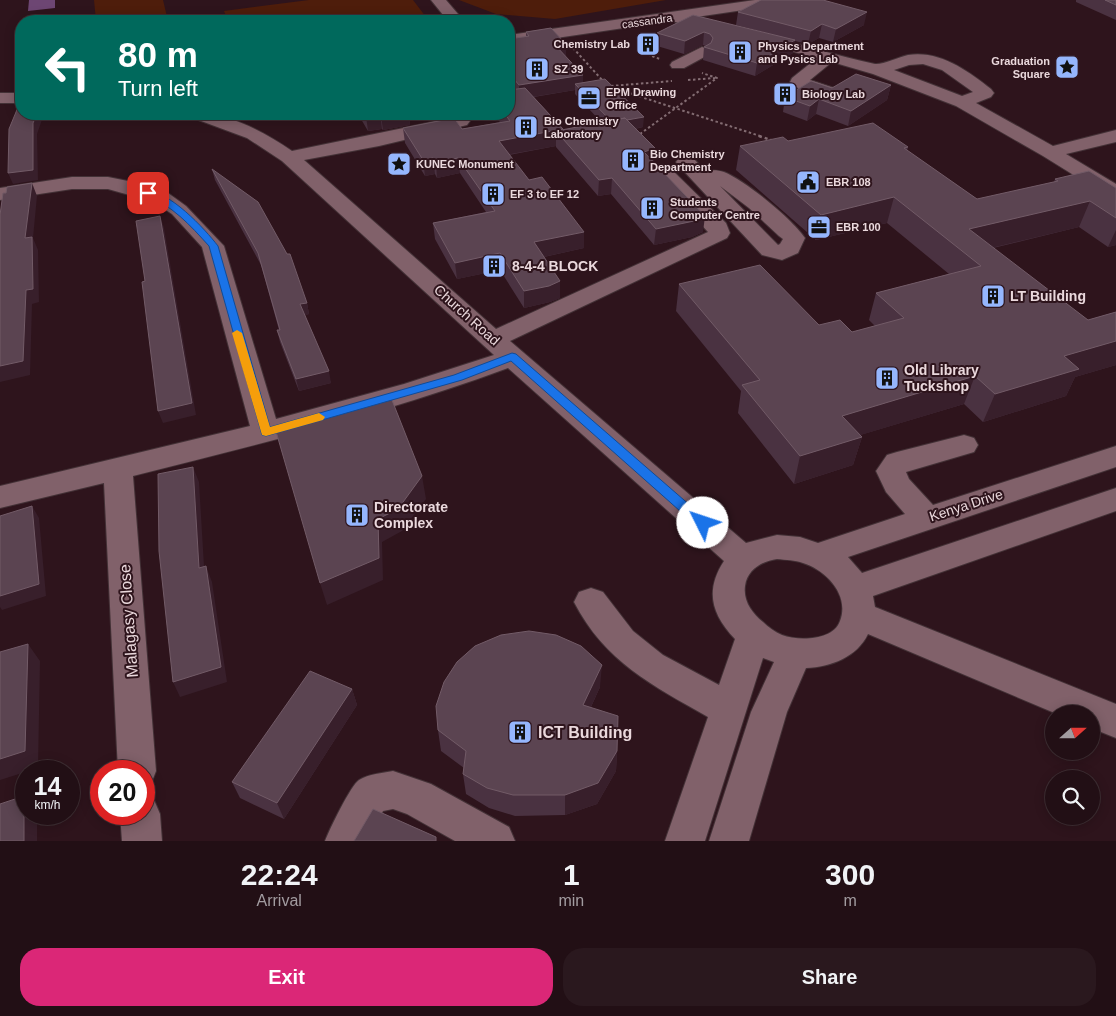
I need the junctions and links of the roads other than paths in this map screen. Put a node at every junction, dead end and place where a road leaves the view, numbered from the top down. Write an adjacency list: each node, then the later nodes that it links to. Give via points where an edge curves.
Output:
1 (438, 0): 4 (lane)
2 (782, 0): 3 (lane, cassandra); 5 (lane, cassandra)
3 (796, 0)
4 (451, 15)
5 (672, 17): 6 (lane, cassandra); 8 (lane)
6 (515, 39)
7 (702, 52): 10 (lane)
8 (829, 57): 9 (lane); 11 (lane, via 798,82)
9 (879, 70): 12 (lane); 12 (lane, via 894,63 926,58 960,73 985,93)
10 (678, 73)
11 (831, 93)
12 (962, 102): 16 (lane)
13 (219, 120): 17 (lane, Church Road, via 254,134)
14 (461, 120): 17 (lane)
15 (1116, 136): 16 (lane)
16 (1050, 152): 21 (lane)
17 (289, 157): 25 (lane, Church Road)
18 (686, 162): 20 (lane)
19 (661, 170): 24 (lane)
20 (701, 178): 23 (lane); 23 (lane, via 714,175 724,180 794,238 790,248 782,253 770,250)
21 (1116, 193)
22 (0, 194): 26 (lane, via 79,181 103,181 165,200 195,225 213,246)
23 (717, 195): 24 (lane)
24 (691, 200): 25 (lane, via 718,228 716,236)
25 (503, 348): 26 (lane, via 458,378); 34 (lane, Church Road)
26 (266, 432): 29 (lane)
27 (964, 445): 32 (lane, via 897,462 891,471 896,484)
28 (1116, 456): 32 (lane, Kenya Drive)
29 (118, 470): 30 (lane); 41 (lane, Malagasy Close)
30 (0, 497)
31 (1116, 498): 36 (lane)
32 (927, 518): 33 (lane, Kenya Drive)
33 (818, 555): 34 (lane, via 798,548 777,547 759,550); 36 (lane, via 836,566 849,580)
34 (744, 559): 37 (lane, via 733,571 728,587 730,604 738,621)
35 (591, 602): 39 (lane, via 620,641 651,666)
36 (857, 603): 38 (lane, via 853,633 839,646 818,653); 40 (lane)
37 (753, 636): 38 (lane, via 773,647); 39 (lane)
38 (795, 653): 47 (lane, via 769,712)
39 (728, 709): 46 (lane)
40 (1116, 722)
41 (136, 760)
42 (141, 825): 43 (lane)
43 (142, 841)
44 (346, 841): 45 (lane, via 371,794 393,790 417,798)
45 (495, 841)
46 (685, 841)
47 (729, 841)

